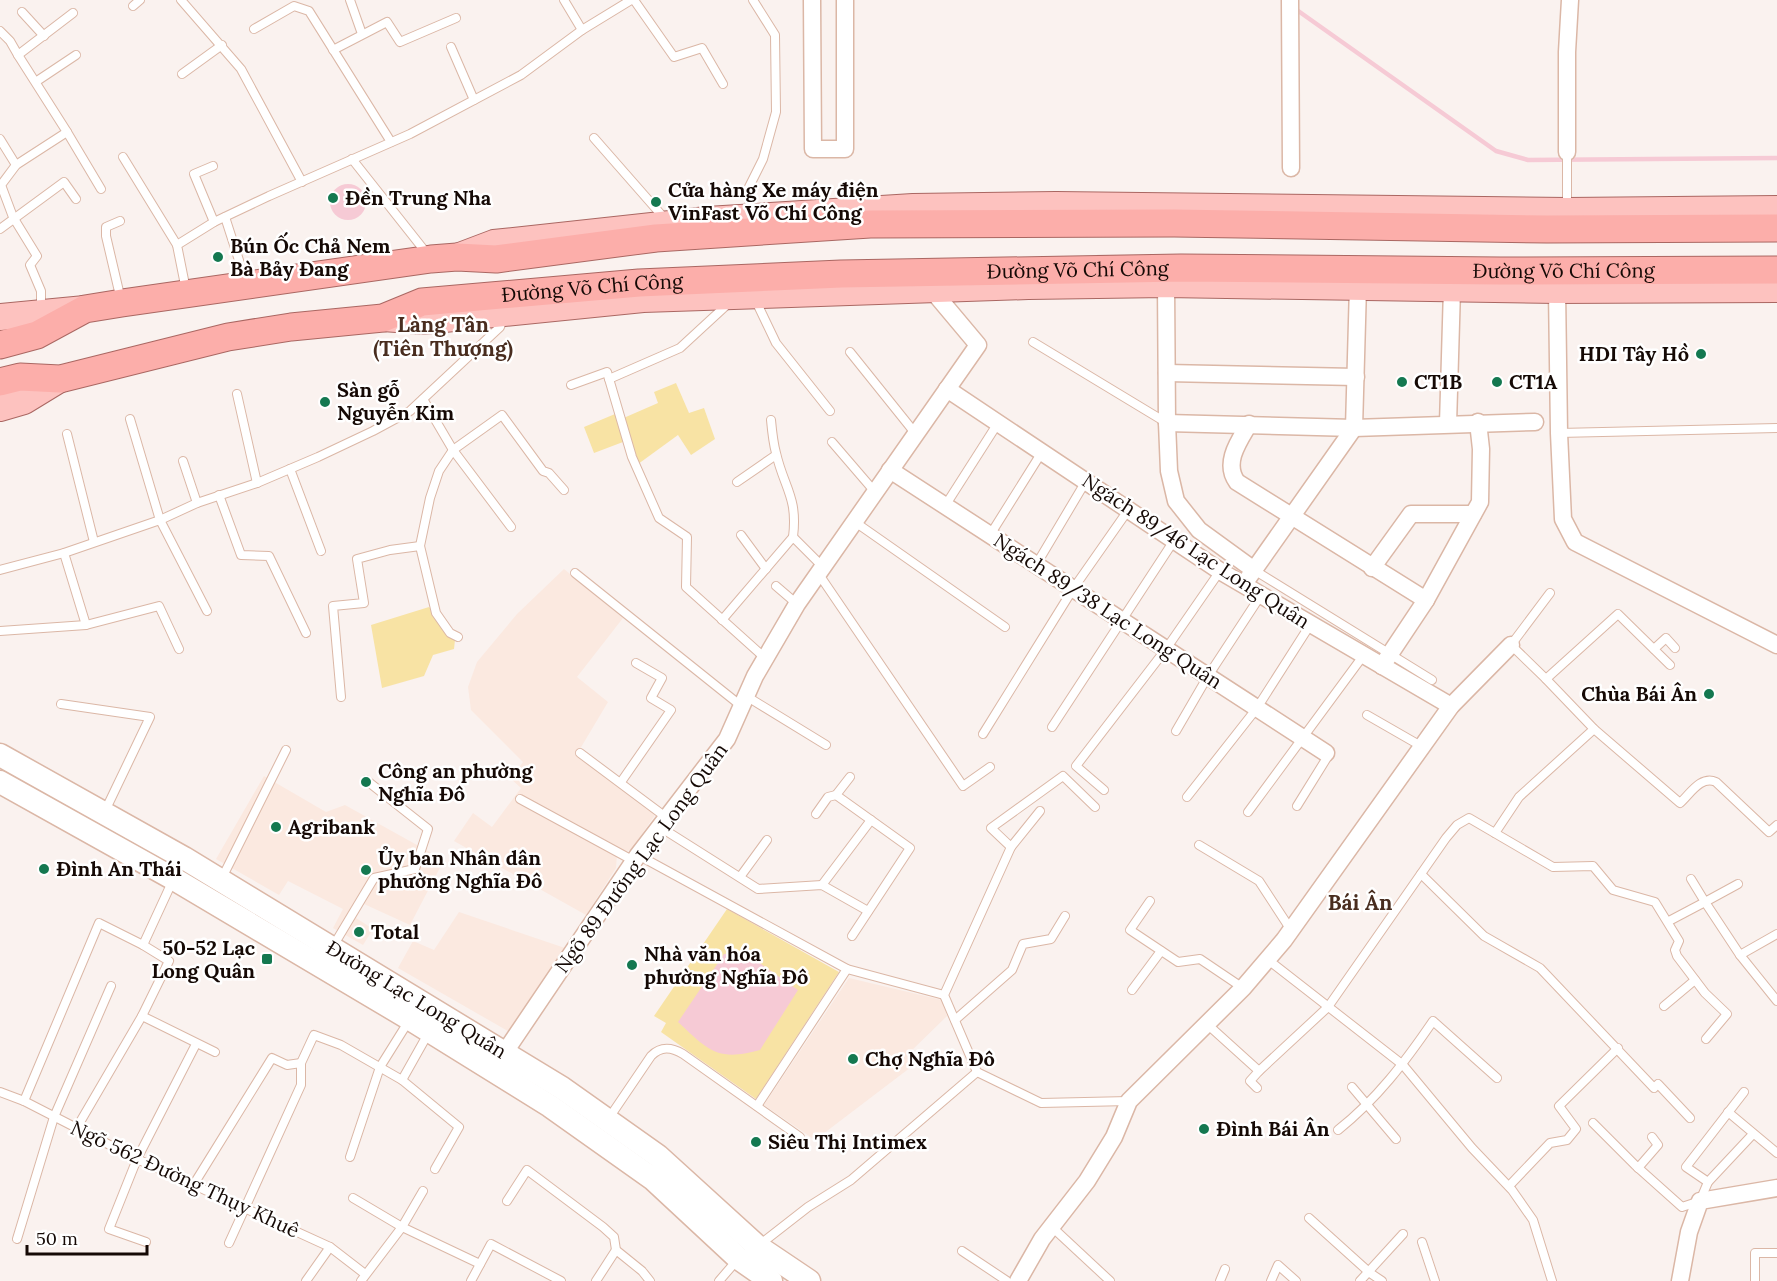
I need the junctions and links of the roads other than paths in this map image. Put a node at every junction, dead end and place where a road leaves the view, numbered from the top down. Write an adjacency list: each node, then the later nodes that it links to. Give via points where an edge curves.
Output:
1 (181, 0): 18 (lane)
2 (350, 0): 16 (lane)
3 (564, 0): 14 (lane)
4 (633, 0): 14 (lane); 25 (lane, via 674,57 702,48)
5 (753, 0): 44 (lane, via 774,35 776,112 763,159 749,187)
6 (812, 0): 7 (street, via 813,149 845,149)
7 (845, 0)
8 (1290, 0): 36 (street)
9 (1570, 0): 33 (street, via 1566,52)
10 (22, 12): 17 (lane)
11 (73, 13): 17 (lane)
12 (456, 18): 16 (lane, via 400,42 387,22)
13 (254, 29): 20 (lane, via 299,6 314,17)
14 (582, 30): 26 (lane, via 521,75)
15 (0, 31): 21 (lane)
16 (362, 34): 20 (lane)
17 (44, 36): 21 (lane)
18 (222, 45): 23 (lane); 37 (lane, via 260,99)
19 (451, 47): 26 (lane)
20 (333, 50): 30 (lane)
21 (18, 55): 24 (lane)
22 (76, 55): 24 (lane)
23 (182, 74)
24 (37, 81): 27 (lane)
25 (723, 84)
26 (474, 100): 30 (lane)
27 (67, 132): 34 (lane); 38 (lane)
28 (594, 138): 47 (lane)
29 (0, 139): 34 (lane)
30 (391, 142): 32 (lane)
31 (123, 158): 50 (lane)
32 (352, 159): 37 (lane); 51 (lane)
33 (1567, 160): 41 (lane)
34 (16, 165): 42 (lane, via 2,185)
35 (213, 166): 46 (lane, via 194,174)
36 (1291, 168)
37 (302, 182): 43 (lane)
38 (101, 189)
39 (76, 199): 42 (lane, via 64,182)
40 (1777, 209): 41 (main road, Đường Võ Chí Công)
41 (1567, 211): 44 (main road, Đường Võ Chí Công, via 1056,205 912,207)
42 (13, 217): 48 (lane); 64 (lane, via 37,256 30,266 41,291)
43 (225, 217): 46 (lane); 53 (lane)
44 (751, 217): 47 (main road, Đường Võ Chí Công)
45 (120, 221): 62 (lane, via 106,227 106,236)
46 (214, 222): 50 (lane)
47 (669, 224): 51 (main road, Đường Võ Chí Công, via 494,243)
48 (0, 228)
49 (1777, 228): 51 (highway, Đường Võ Chí Công, via 1547,230 1162,223 870,224 656,238 496,259)
50 (177, 245): 60 (lane)
51 (444, 258): 53 (highway, Đường Võ Chí Công)
52 (1777, 270): 66 (highway, Đường Võ Chí Công, via 1181,268 841,274 639,283 472,297 422,303)
53 (246, 284): 60 (highway, Đường Võ Chí Công)
54 (1166, 284): 55 (main road, Đường Võ Chí Công); 56 (main road, Đường Võ Chí Công); 71 (street)
55 (1358, 286): 57 (main road, Đường Võ Chí Công); 72 (street)
56 (932, 289): 61 (main road, Đường Võ Chí Công); 77 (street, Ngõ 89 Đường Lạc Long Quân, via 978,345)
57 (1452, 289): 59 (main road, Đường Võ Chí Công); 89 (street)
58 (1777, 289): 59 (main road, Đường Võ Chí Công)
59 (1557, 290): 92 (street)
60 (187, 293): 62 (highway, Đường Võ Chí Công)
61 (746, 294): 67 (main road, Đường Võ Chí Công, via 643,299); 74 (lane, via 680,348); 81 (lane, via 776,344)
62 (122, 303): 63 (highway, Đường Võ Chí Công)
63 (85, 309): 64 (main road, Đường Võ Chí Công); 69 (highway, via 37,335)
64 (41, 312): 65 (main road, Đường Võ Chí Công)
65 (0, 317)
66 (383, 318): 67 (main road, Đường Võ Chí Công); 73 (highway, Đường Võ Chí Công, via 228,338)
67 (503, 320): 79 (lane)
68 (1034, 342): 87 (lane)
69 (0, 345)
70 (850, 352): 93 (lane)
71 (1167, 373): 72 (street); 87 (street)
72 (1356, 377): 90 (street)
73 (60, 379): 75 (highway, Đường Võ Chí Công); 80 (main road, via 24,401)
74 (609, 379): 76 (lane, via 607,372); 139 (lane, via 632,457 659,518 687,537 686,587)
75 (0, 382)
76 (571, 385)
77 (947, 389): 86 (street, Ngách 89/46 Lạc Long Quân); 93 (street, Ngõ 89 Đường Lạc Long Quân)
78 (237, 394): 104 (lane)
79 (423, 399): 96 (lane); 100 (lane, via 410,411)
80 (0, 408)
81 (830, 411)
82 (130, 419): 113 (lane)
83 (771, 420): 98 (lane)
84 (1478, 422): 85 (street); 89 (street); 111 (street, via 1480,502)
85 (1535, 422)
86 (998, 423): 97 (street, Ngách 89/46 Lạc Long Quân); 109 (lane)
87 (1167, 423): 88 (street); 131 (street, via 1169,471 1176,501 1199,530)
88 (1249, 424): 90 (street); 112 (street, via 1234,450 1233,476)
89 (1448, 424): 90 (street)
90 (1354, 428): 112 (street)
91 (1777, 428): 92 (lane)
92 (1558, 432): 148 (street, via 1563,519 1575,542)
93 (915, 433): 101 (street, Ngõ 89 Đường Lạc Long Quân)
94 (67, 434): 120 (lane)
95 (832, 442): 106 (lane)
96 (453, 450): 105 (lane, via 502,415 543,471); 115 (lane); 121 (lane, via 439,471)
97 (1042, 452): 102 (street, Ngách 89/46 Lạc Long Quân); 117 (lane)
98 (776, 455): 103 (lane); 118 (lane, via 791,492)
99 (183, 461): 108 (lane)
100 (290, 469): 104 (lane); 122 (lane)
101 (890, 470): 106 (street, Ngõ 89 Đường Lạc Long Quân); 109 (street, Ngách 89/38 Lạc Long Quân)
102 (1086, 481): 110 (street, Ngách 89/46 Lạc Long Quân); 124 (lane)
103 (738, 482)
104 (257, 483): 107 (lane)
105 (564, 490)
106 (875, 492): 114 (street, Ngõ 89 Đường Lạc Long Quân)
107 (219, 495): 108 (lane); 145 (lane, via 241,555 269,556)
108 (197, 503): 113 (lane)
109 (945, 506): 117 (street, Ngách 89/38 Lạc Long Quân)
110 (1129, 508): 119 (street, Ngách 89/46 Lạc Long Quân); 133 (lane)
111 (1473, 514): 126 (street, via 1412,514); 136 (street)
112 (1292, 518): 126 (street); 131 (street)
113 (160, 520): 120 (lane); 138 (lane)
114 (855, 522): 128 (street, Ngõ 89 Đường Lạc Long Quân); 143 (lane)
115 (511, 526)
116 (741, 535): 125 (lane)
117 (990, 535): 124 (street, Ngách 89/38 Lạc Long Quân)
118 (793, 537): 125 (lane); 128 (lane)
119 (1175, 539): 129 (street, Ngách 89/46 Lạc Long Quân); 140 (lane)
120 (94, 542): 123 (lane)
121 (420, 546): 146 (lane, via 436,613 450,633); 161 (lane, via 357,559 364,603 333,606)
122 (321, 550)
123 (64, 553): 127 (lane); 141 (lane)
124 (1036, 565): 133 (street, Ngách 89/38 Lạc Long Quân)
125 (766, 568): 139 (lane)
126 (1371, 568): 136 (street)
127 (0, 570)
128 (820, 570): 137 (street, Ngõ 89 Đường Lạc Long Quân); 178 (lane, via 963,786)
129 (1220, 571): 131 (street, Ngách 89/46 Lạc Long Quân); 151 (lane)
130 (575, 573): 162 (lane)
131 (1249, 577): 135 (street, Ngách 89/46 Lạc Long Quân); 155 (lane)
132 (776, 586): 137 (lane)
133 (1073, 589): 140 (street, Ngách 89/38 Lạc Long Quân); 170 (lane)
134 (1550, 593): 147 (lane)
135 (1261, 595): 142 (street, Ngách 89/46 Lạc Long Quân); 158 (lane)
136 (1426, 600): 155 (street)
137 (797, 604): 154 (street, Ngõ 89 Đường Lạc Long Quân)
138 (207, 611)
139 (722, 620): 154 (lane)
140 (1123, 621): 151 (street, Ngách 89/38 Lạc Long Quân); 167 (lane)
141 (86, 625): 144 (lane); 150 (lane, via 159,606)
142 (1310, 625): 153 (street, Ngách 89/46 Lạc Long Quân); 165 (lane)
143 (1005, 627)
144 (0, 630)
145 (306, 633)
146 (458, 637)
147 (1511, 645): 159 (lane); 164 (street)
148 (1777, 645)
149 (1675, 648): 152 (lane, via 1666,638)
150 (179, 649)
151 (1166, 649): 158 (street, Ngách 89/38 Lạc Long Quân); 183 (lane, via 1076,766)
152 (1654, 649): 157 (lane); 159 (lane, via 1618,614)
153 (1363, 656): 155 (street, Ngách 89/46 Lạc Long Quân); 171 (lane)
154 (765, 658): 162 (street, Ngõ 89 Đường Lạc Long Quân)
155 (1386, 660): 160 (lane); 164 (street, Ngách 89/46 Lạc Long Quân)
156 (636, 663): 182 (lane, via 662,678 651,698 671,710)
157 (1670, 665)
158 (1208, 676): 165 (street, Ngách 89/38 Lạc Long Quân); 169 (lane)
159 (1546, 679): 168 (lane)
160 (1432, 680)
161 (341, 697)
162 (743, 700): 172 (lane); 194 (street, Ngõ 89 Đường Lạc Long Quân, via 727,739)
163 (61, 704): 191 (lane, via 150,717)
164 (1451, 706): 173 (street)
165 (1257, 708): 171 (street, Ngách 89/38 Lạc Long Quân); 185 (lane)
166 (1367, 715): 173 (lane)
167 (1052, 727)
168 (1594, 729): 195 (lane, via 1680,803 1703,781 1713,780); 196 (lane, via 1519,797)
169 (1176, 731)
170 (983, 734)
171 (1304, 739): 176 (street, Ngách 89/38 Lạc Long Quân); 190 (lane)
172 (826, 745)
173 (1420, 746): 213 (street)
174 (286, 750): 205 (lane)
175 (580, 753): 182 (lane)
176 (1326, 753): 187 (lane, via 1328,756)
177 (0, 755): 191 (main road, Đường Lạc Long Quân)
178 (990, 767)
179 (850, 777): 184 (lane)
180 (366, 780): 217 (lane, via 428,829 415,869 374,878)
181 (0, 782): 203 (main road, Đường Lạc Long Quân)
182 (621, 782): 194 (lane)
183 (1104, 790)
184 (836, 795): 192 (lane, via 828,797); 193 (lane)
185 (1187, 797)
186 (520, 799): 200 (lane)
187 (1297, 806)
188 (1095, 807): 199 (lane, via 1063,776 991,828)
189 (1040, 811): 199 (lane)
190 (1248, 812)
191 (104, 813): 205 (main road, Đường Lạc Long Quân, via 186,854)
192 (816, 814)
193 (871, 820): 207 (lane); 210 (lane, via 910,848)
194 (663, 822): 200 (street, Ngõ 89 Đường Lạc Long Quân); 202 (lane)
195 (1775, 828)
196 (1495, 833): 201 (lane, via 1472,819 1463,821 1452,829); 212 (lane, via 1553,867 1593,866 1613,890 1655,902)
197 (767, 840): 202 (lane)
198 (1199, 845): 213 (lane, via 1259,881)
199 (1011, 847): 226 (lane)
200 (636, 858): 221 (lane); 239 (street, Ngõ 89 Đường Lạc Long Quân)
201 (1421, 874): 229 (lane); 237 (lane, via 1484,936 1540,968)
202 (740, 877): 207 (lane, via 758,889)
203 (174, 879): 216 (lane); 230 (main road, Đường Lạc Long Quân)
204 (1691, 879): 209 (lane)
205 (221, 881): 217 (main road, Đường Lạc Long Quân)
206 (1738, 884): 209 (lane)
207 (822, 885): 210 (lane)
208 (1150, 901): 218 (lane, via 1130,930)
209 (1704, 902): 212 (lane); 219 (lane)
210 (868, 911): 215 (lane)
211 (1065, 916): 232 (lane, via 1051,939 1023,944 1012,970)
212 (1669, 921): 222 (lane, via 1679,941 1675,953)
213 (1291, 930): 220 (street)
214 (1777, 934): 219 (lane)
215 (852, 936)
216 (143, 945): 231 (lane, via 169,961); 252 (lane, via 99,923)
217 (332, 948): 230 (main road, Đường Lạc Long Quân)
218 (1161, 951): 224 (lane, via 1178,962 1200,959); 225 (lane)
219 (1740, 955): 227 (lane)
220 (1267, 959): 224 (street); 229 (lane)
221 (847, 969): 226 (lane); 254 (lane)
222 (1695, 980): 228 (lane); 235 (lane, via 1727,1014)
223 (111, 986): 257 (lane)
224 (1243, 988): 233 (street)
225 (1132, 990)
226 (945, 995): 232 (lane)
227 (1777, 1001)
228 (1664, 1006)
229 (1328, 1007): 241 (lane); 243 (lane)
230 (416, 1010): 234 (main road, Đường Lạc Long Quân); 239 (main road, Đường Lạc Long Quân); 242 (lane)
231 (142, 1016): 236 (lane); 261 (lane)
232 (955, 1020): 244 (lane)
233 (1207, 1024): 243 (lane); 253 (street)
234 (429, 1031): 246 (lane); 251 (main road, Đường Lạc Long Quân)
235 (1706, 1039)
236 (196, 1044): 238 (lane); 269 (lane)
237 (1618, 1048): 258 (lane, via 1654,1088 1658,1084); 274 (lane, via 1558,1107 1576,1130 1567,1140 1550,1143)
238 (214, 1052)
239 (505, 1052): 251 (main road, Đường Lạc Long Quân)
240 (301, 1064): 242 (lane, via 314,1035); 273 (lane, via 287,1065 272,1058); 280 (lane, via 301,1085)
241 (1403, 1065): 245 (lane, via 1433,1021); 255 (lane); 274 (lane)
242 (380, 1067): 246 (lane); 268 (lane)
243 (1258, 1071): 248 (lane, via 1250,1081)
244 (977, 1072): 253 (lane, via 1041,1103); 293 (lane, via 851,1180)
245 (1497, 1078)
246 (402, 1080): 271 (lane, via 459,1128)
247 (1352, 1087): 255 (lane)
248 (1257, 1088)
249 (0, 1092): 252 (lane, Ngõ 562 Đường Thụy Khuê)
250 (1744, 1092): 256 (lane)
251 (556, 1097): 259 (main road, Đường Lạc Long Quân); 284 (main road, Đường Lạc Long Quân, via 653,1179)
252 (24, 1101): 257 (lane, Ngõ 562 Đường Thụy Khuê)
253 (1129, 1101): 283 (street, via 1114,1137)
254 (757, 1106): 259 (lane, via 669,1048 651,1056); 264 (lane)
255 (1367, 1107): 262 (lane); 266 (lane)
256 (1728, 1112): 263 (lane); 272 (lane, via 1686,1167)
257 (54, 1117): 261 (lane, Ngõ 562 Đường Thụy Khuê); 286 (lane)
258 (1690, 1118)
259 (609, 1119): 284 (main road, Đường Lạc Long Quân, via 658,1156)
260 (1593, 1123): 270 (lane)
261 (76, 1129): 269 (lane, Ngõ 562 Đường Thụy Khuê)
262 (1338, 1130)
263 (1753, 1134): 267 (lane); 272 (lane)
264 (800, 1137)
265 (1652, 1137): 270 (lane, via 1658,1145 1656,1150)
266 (1396, 1140)
267 (1777, 1153)
268 (350, 1158)
269 (137, 1160): 273 (lane, Ngõ 562 Đường Thụy Khuê); 287 (lane, via 109,1229)
270 (1638, 1168): 279 (lane, via 1682,1207)
271 (435, 1169)
272 (1708, 1182): 279 (lane)
273 (194, 1184): 280 (lane, Ngõ 562 Đường Thụy Khuê)
274 (1509, 1186): 316 (lane, via 1533,1220)
275 (1777, 1188): 279 (street)
276 (423, 1191): 282 (lane)
277 (353, 1198): 282 (lane)
278 (507, 1201): 291 (lane, via 527,1170 614,1236)
279 (1700, 1201): 317 (street, via 1689,1232)
280 (247, 1207): 289 (lane); 290 (lane, Ngõ 562 Đường Thụy Khuê)
281 (1310, 1218): 297 (lane)
282 (402, 1227): 295 (lane); 298 (lane)
283 (1052, 1227): 308 (street); 309 (lane)
284 (724, 1231): 293 (main road, Đường Lạc Long Quân)
285 (1404, 1234): 297 (lane)
286 (17, 1239)
287 (146, 1242)
288 (1422, 1242): 315 (lane)
289 (229, 1243)
290 (330, 1247): 298 (lane, Ngõ 562 Đường Thụy Khuê); 299 (lane)
291 (616, 1250): 302 (lane); 303 (lane)
292 (962, 1251): 307 (lane)
293 (748, 1252): 304 (lane); 305 (main road, Đường Lạc Long Quân); 306 (main road, Đường Lạc Long Quân)
294 (1777, 1253): 318 (lane, via 1755,1253)
295 (480, 1264): 300 (lane); 301 (lane, via 491,1244)
296 (1225, 1269): 310 (lane)
297 (1370, 1273): 313 (lane); 314 (lane)
298 (363, 1277)
299 (306, 1281)
300 (471, 1281)
301 (561, 1281)
302 (596, 1281)
303 (650, 1281)
304 (719, 1281)
305 (771, 1281)
306 (808, 1281)
307 (1007, 1281)
308 (1018, 1281)
309 (1110, 1281)
310 (1220, 1281)
311 (1271, 1281): 312 (lane, via 1278,1265)
312 (1296, 1281)
313 (1360, 1281)
314 (1382, 1281)
315 (1436, 1281)
316 (1552, 1281)
317 (1680, 1281)
318 (1755, 1281)

